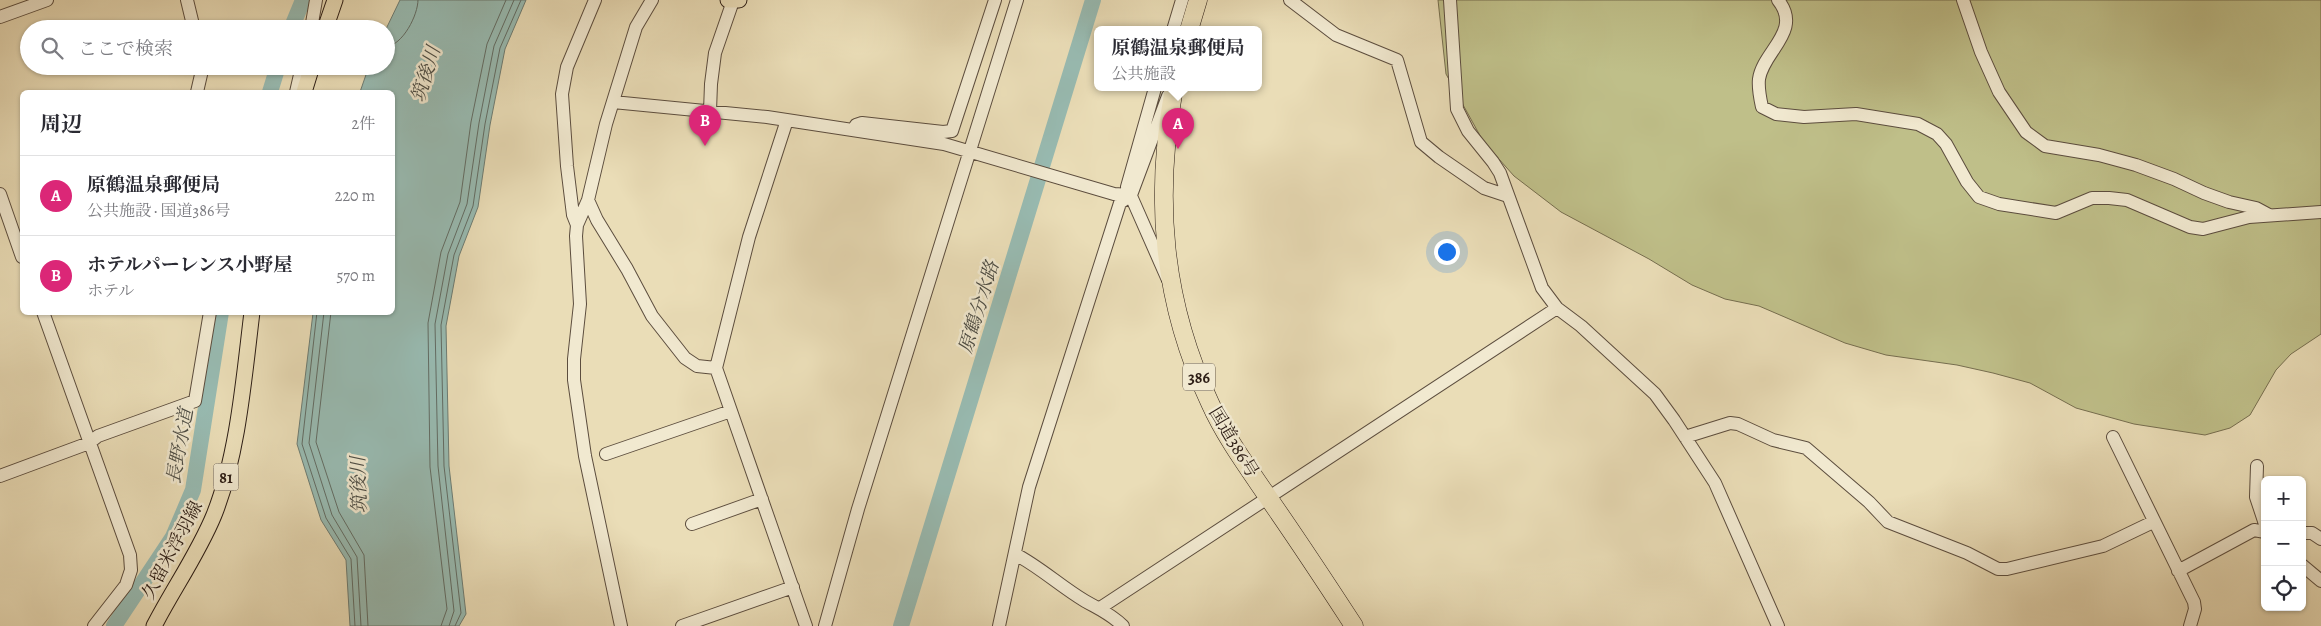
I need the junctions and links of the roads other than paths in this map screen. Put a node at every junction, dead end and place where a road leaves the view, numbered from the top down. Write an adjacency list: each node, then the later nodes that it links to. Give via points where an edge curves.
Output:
1 (47, 0): 16 (street)
2 (188, 0): 17 (street)
3 (316, 0): 18 (street)
4 (336, 0): 19 (main road)
5 (594, 0): 42 (street, via 567,68 562,94 567,166)
6 (652, 0): 31 (street, via 636,27)
7 (733, 0): 32 (street, via 715,53)
8 (995, 0): 34 (street, via 952,131 862,123)
9 (1017, 0): 35 (street)
10 (1182, 0): 20 (street)
11 (1198, 0): 21 (highway)
12 (1290, 0): 38 (street, via 1336,35 1397,60 1421,142 1484,188)
13 (1450, 0): 38 (street, via 1457,110 1468,131 1493,162)
14 (1778, 0): 41 (street, via 1786,22 1784,34 1759,79 1762,107 1776,114 1804,117 1856,114 1918,124 1937,134 1946,144 1979,197 1999,204 2056,213 2092,198 2127,200 2190,228 2203,229)
15 (1963, 0): 41 (street, via 1980,52 1999,92 2026,132 2045,146 2099,155 2136,166)
16 (0, 17)
17 (192, 20)
18 (312, 20)
19 (328, 20)
20 (1173, 26)
21 (1190, 26)
22 (201, 75): 25 (street)
23 (300, 75): 26 (street)
24 (309, 75): 27 (main road)
25 (197, 90)
26 (296, 90)
27 (305, 90)
28 (1155, 91): 37 (street, via 1127,187)
29 (1172, 91): 37 (street)
30 (1173, 91): 44 (highway, 国道386号 / 386, via 1163,195)
31 (613, 102): 32 (street); 39 (street)
32 (710, 111): 33 (street)
33 (787, 120): 34 (street); 49 (street, via 749,237)
34 (841, 128): 35 (street, via 944,144)
35 (973, 152): 37 (street, via 1114,194); 76 (street, via 858,509)
36 (0, 194): 43 (street)
37 (1131, 195): 44 (street); 65 (street, via 1120,203 1029,487)
38 (1508, 196): 45 (street, via 1542,288)
39 (588, 200): 42 (street); 49 (street, via 652,316 685,358 697,366)
40 (2321, 212): 41 (street)
41 (2269, 215)
42 (577, 225): 73 (street, via 580,304 574,380 585,456)
43 (20, 251)
44 (1171, 286): 57 (highway, 国道386号 / 386, via 1184,337 1210,404)
45 (1557, 308): 51 (street, via 1655,394); 57 (street)
46 (43, 315): 53 (street)
47 (209, 315): 53 (street, via 195,401 98,436)
48 (252, 315): 72 (main road, 久留米浮羽線 / 81, via 239,410 223,489 201,542)
49 (716, 368): 50 (street)
50 (731, 411): 54 (street); 58 (street)
51 (1686, 437): 60 (street, via 1730,423 1772,440 1806,448 1888,522 1998,568 2006,569 2094,548); 80 (street, via 1715,483)
52 (2113, 437): 60 (street)
53 (90, 443): 56 (street); 71 (street, via 130,555 131,570 126,585)
54 (606, 454)
55 (2257, 466): 59 (street, via 2256,496)
56 (0, 476)
57 (1268, 497): 70 (street); 79 (highway, 国道386号 / 386)
58 (762, 499): 61 (street); 69 (street)
59 (2264, 521)
60 (2153, 522): 67 (street)
61 (692, 524)
62 (2261, 531): 67 (street, via 2254,530)
63 (2306, 533): 64 (street)
64 (2321, 539)
65 (1014, 554): 70 (street, via 1035,564 1086,602); 77 (street)
66 (2303, 566): 68 (street)
67 (2178, 571): 81 (street, via 2195,608)
68 (2321, 581)
69 (793, 587): 74 (street); 75 (street)
70 (1100, 608): 78 (street)
71 (94, 626)
72 (154, 626)
73 (622, 626)
74 (682, 626)
75 (806, 626)
76 (825, 626)
77 (999, 626)
78 (1123, 626)
79 (1354, 626)
80 (1778, 626)
81 (2190, 626)

